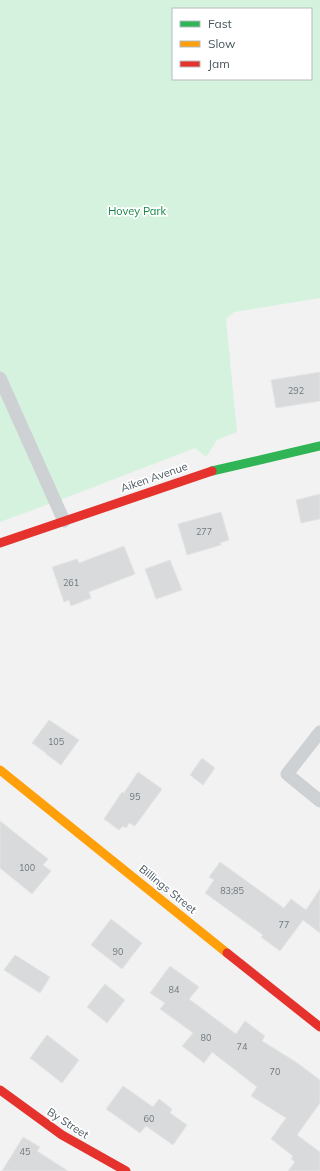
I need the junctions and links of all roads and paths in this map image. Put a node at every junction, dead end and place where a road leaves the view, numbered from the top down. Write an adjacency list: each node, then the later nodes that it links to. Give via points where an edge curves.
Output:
1 (0, 378): 3 (lane)
2 (320, 446): 3 (street, Aiken Avenue, via 215,470)
3 (64, 521): 4 (street, Aiken Avenue)
4 (0, 543)
5 (320, 732): 7 (lane, via 287,774)
6 (0, 770): 8 (street, Billings Street)
7 (320, 801)
8 (320, 1027)
9 (0, 1090): 10 (street, By Street, via 62,1135)
10 (126, 1171)

